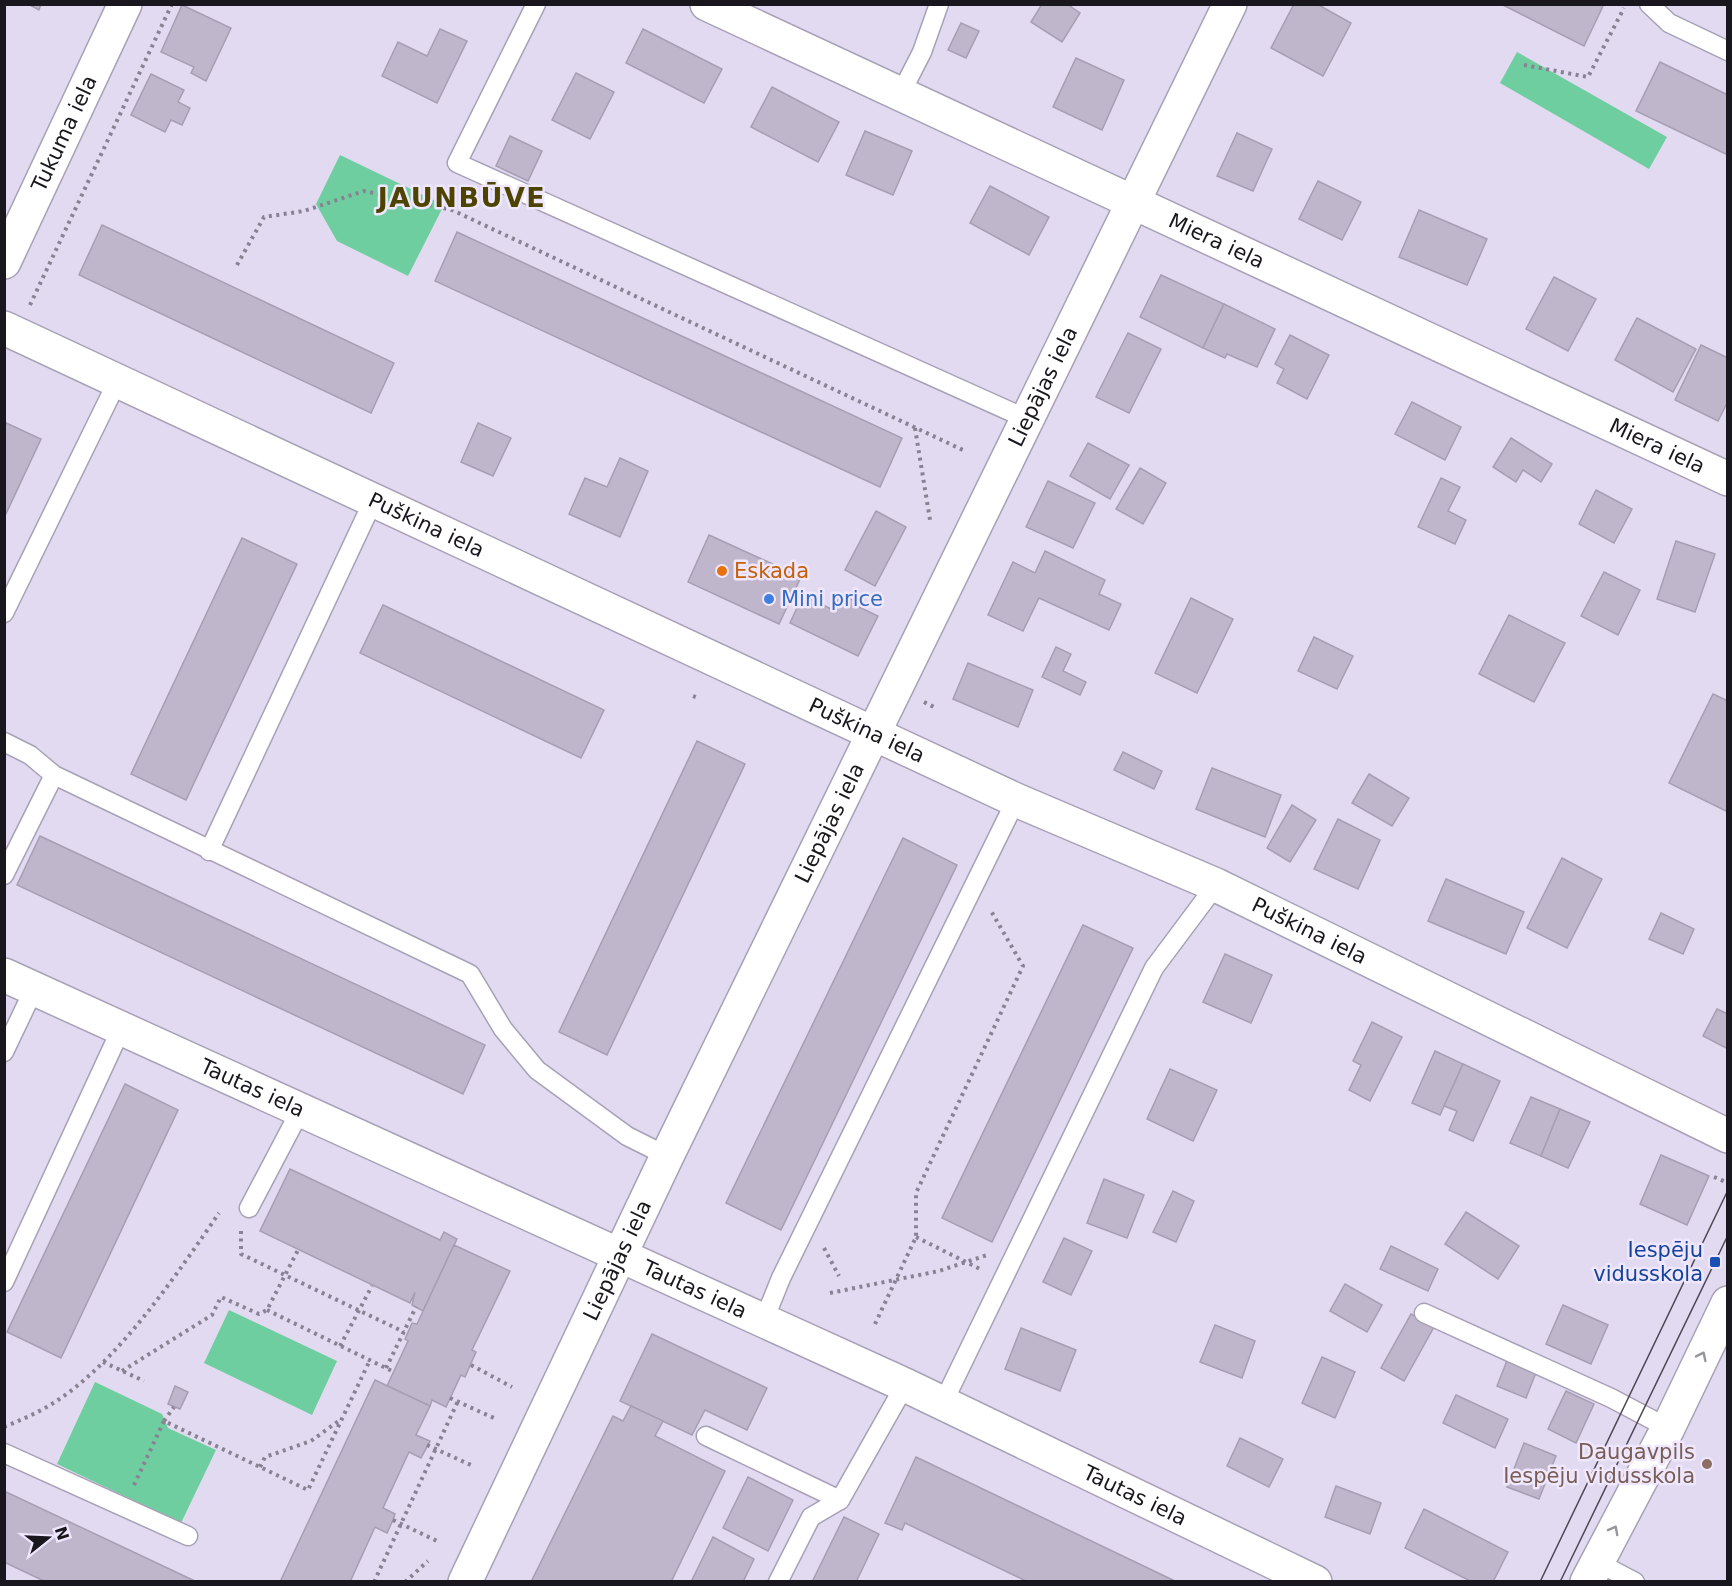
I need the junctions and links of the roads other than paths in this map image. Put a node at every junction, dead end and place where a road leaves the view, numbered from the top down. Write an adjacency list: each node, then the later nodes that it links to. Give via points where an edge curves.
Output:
1 (125, 4): 10 (street, Tukuma iela)
2 (536, 4): 13 (lane, via 457,164)
3 (707, 4): 8 (street, Miera iela)
4 (939, 4): 8 (lane, via 922,52)
5 (1230, 4): 9 (street, Liepājas iela)
6 (1648, 4): 7 (lane, via 1669,22)
7 (1728, 51)
8 (900, 94): 9 (street, Miera iela)
9 (1133, 202): 13 (street, Liepājas iela); 14 (street, Miera iela)
10 (4, 262)
11 (16, 320): 12 (street, Puškina iela)
12 (117, 380): 15 (street, Puškina iela); 16 (lane)
13 (1027, 419): 17 (street, Liepājas iela)
14 (1728, 479)
15 (374, 499): 17 (street, Puškina iela); 21 (lane)
16 (4, 613)
17 (874, 734): 20 (street, Puškina iela); 30 (street, Liepājas iela)
18 (4, 742): 19 (lane, via 30,754)
19 (54, 775): 21 (lane); 22 (lane)
20 (1017, 800): 23 (street, Puškina iela); 36 (lane, via 790,1259)
21 (209, 851): 30 (lane, via 470,974 503,1029 537,1070 627,1136)
22 (4, 874)
23 (1216, 885): 29 (street, Puškina iela); 38 (lane, via 1154,968)
24 (4, 975): 25 (street, Tautas iela)
25 (34, 988): 26 (street, Tautas iela); 27 (lane)
26 (121, 1029): 28 (street, Tautas iela); 33 (lane)
27 (4, 1052)
28 (300, 1111): 31 (lane); 32 (street, Tautas iela)
29 (1728, 1136)
30 (667, 1156): 32 (street, Liepājas iela)
31 (245, 1216)
32 (620, 1257): 36 (street, Tautas iela); 45 (street, Liepājas iela)
33 (4, 1282)
34 (1728, 1303): 39 (street, one-way to 34)
35 (1424, 1313): 39 (lane)
36 (764, 1320): 37 (street, Tautas iela)
37 (906, 1385): 38 (street, Tautas iela); 42 (lane)
38 (943, 1403): 47 (street, Tautas iela)
39 (1668, 1428): 44 (street, one-way to 39)
40 (706, 1436): 42 (lane)
41 (4, 1453): 43 (lane)
42 (840, 1500): 46 (lane, via 811,1517)
43 (188, 1536)
44 (1592, 1572): 48 (lane)
45 (465, 1581)
46 (778, 1581)
47 (1315, 1581)
48 (1635, 1581)

